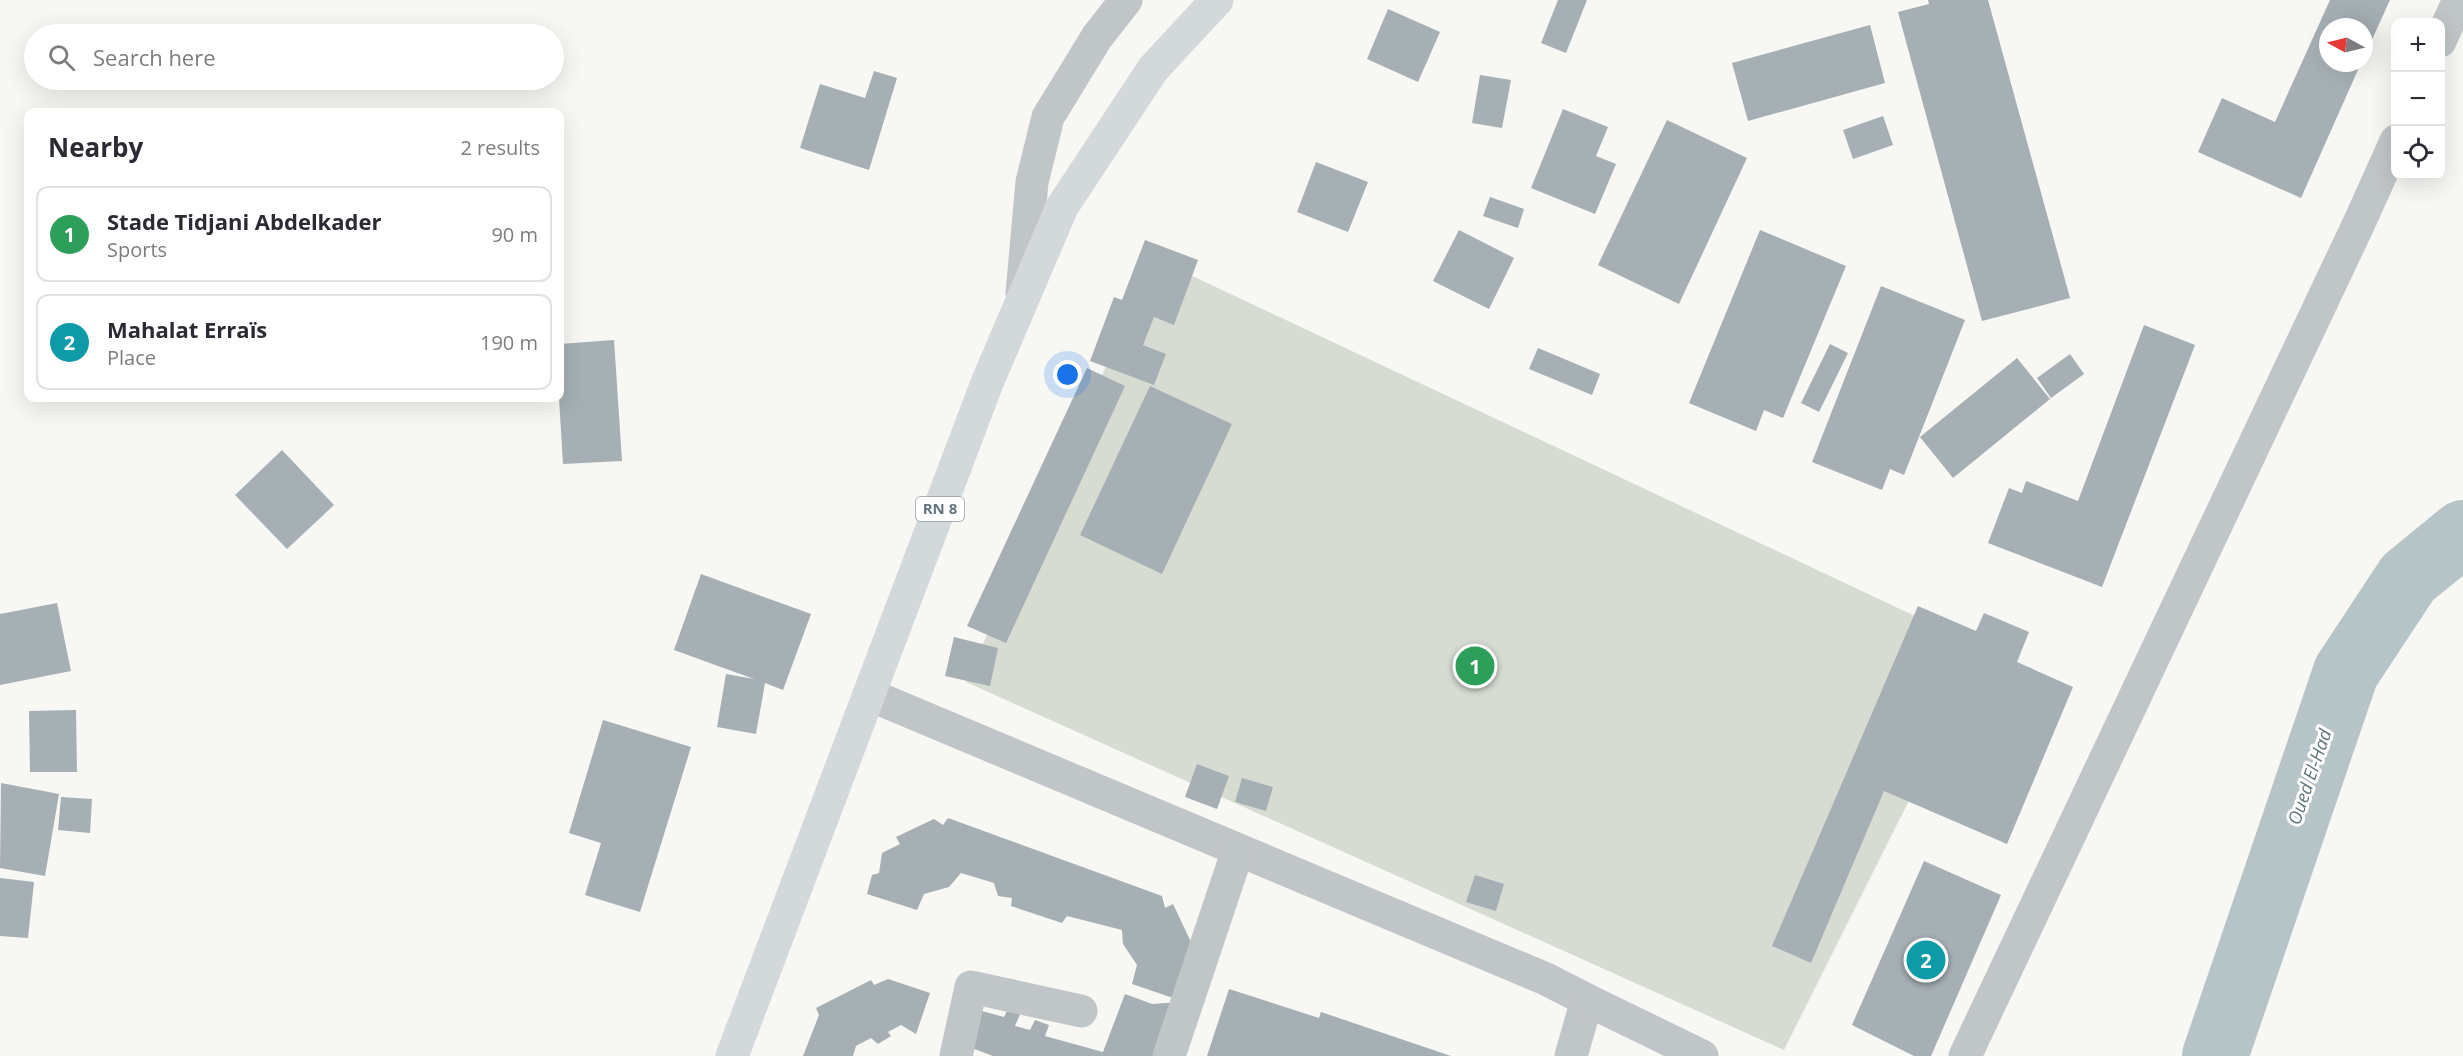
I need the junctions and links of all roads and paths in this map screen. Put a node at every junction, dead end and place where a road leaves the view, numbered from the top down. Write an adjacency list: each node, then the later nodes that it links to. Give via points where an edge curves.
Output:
1 (1126, 0): 6 (street, via 1097,37 1047,117 1032,182)
2 (1217, 0): 6 (main road, RN 8, via 1153,69 1062,207)
3 (2458, 0): 4 (street)
4 (2445, 29)
5 (2391, 152): 16 (street)
6 (1021, 304): 7 (main road, RN 8, via 987,383)
7 (870, 695): 8 (street); 11 (main road, RN 8)
8 (1238, 850): 9 (street, via 1546,979); 13 (street)
9 (1587, 1000): 14 (street); 15 (street)
10 (1081, 1011): 12 (street, via 971,987)
11 (732, 1056)
12 (956, 1056)
13 (1170, 1056)
14 (1572, 1056)
15 (1702, 1056)
16 (1965, 1056)

